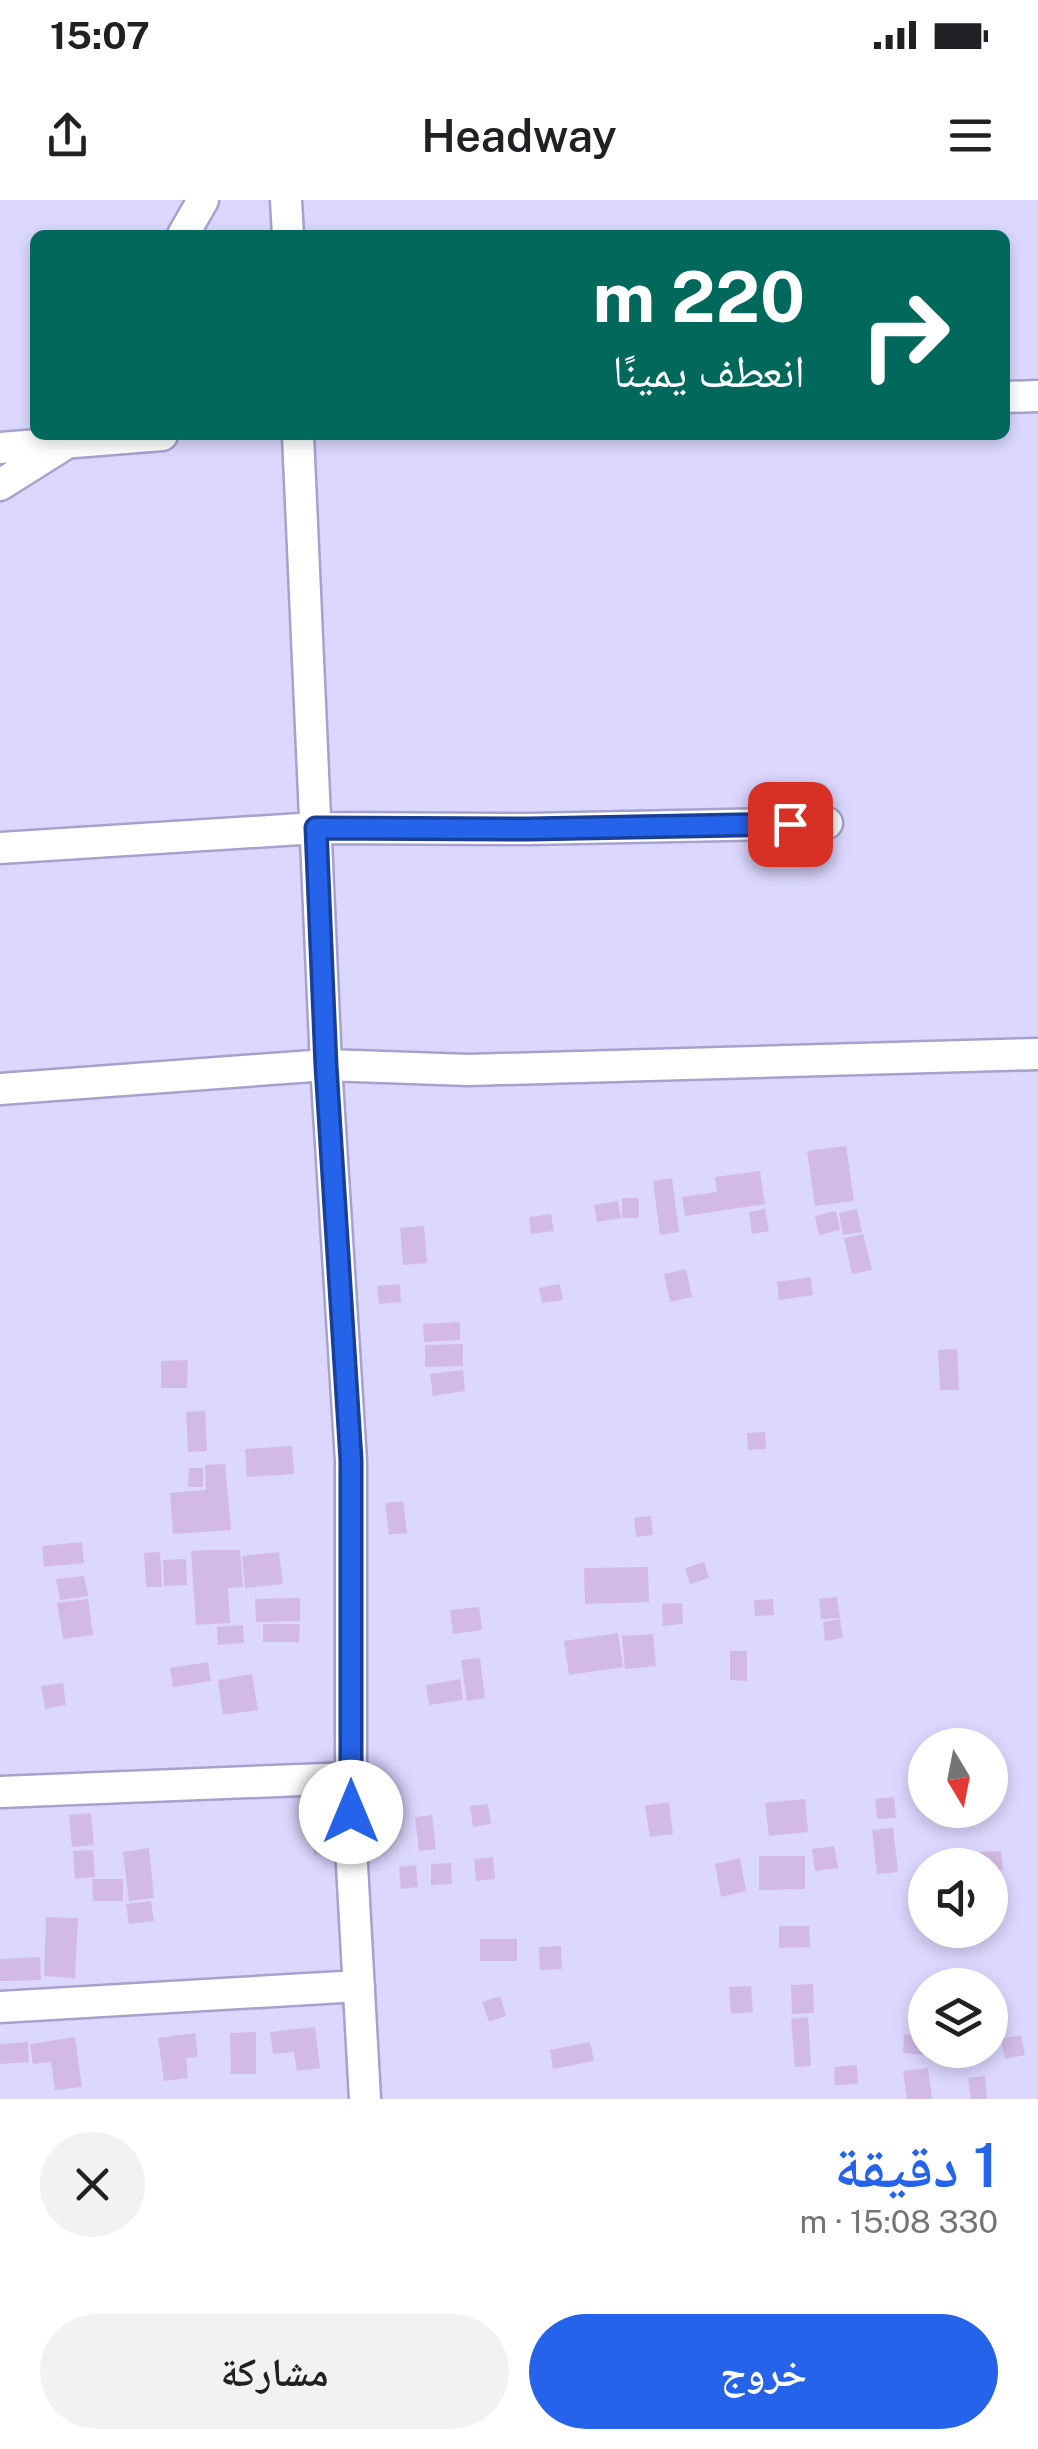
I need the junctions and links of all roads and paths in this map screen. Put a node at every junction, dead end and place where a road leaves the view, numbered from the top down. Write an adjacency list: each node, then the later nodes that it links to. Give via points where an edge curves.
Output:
1 (202, 200): 3 (street)
2 (286, 200): 4 (street)
3 (186, 230)
4 (288, 230)
5 (1038, 396): 6 (street)
6 (1010, 397)
7 (66, 440): 9 (street); 10 (street)
8 (298, 440): 12 (street)
9 (0, 448)
10 (0, 486)
11 (828, 823): 12 (street)
12 (316, 828): 13 (street); 15 (street)
13 (0, 848)
14 (1038, 1054): 15 (street, via 469,1070)
15 (326, 1066): 16 (street); 17 (street, via 351,1460)
16 (0, 1089)
17 (351, 1778): 18 (street); 19 (street)
18 (0, 1792)
19 (359, 1986): 20 (street); 21 (street)
20 (0, 2007)
21 (365, 2099)

